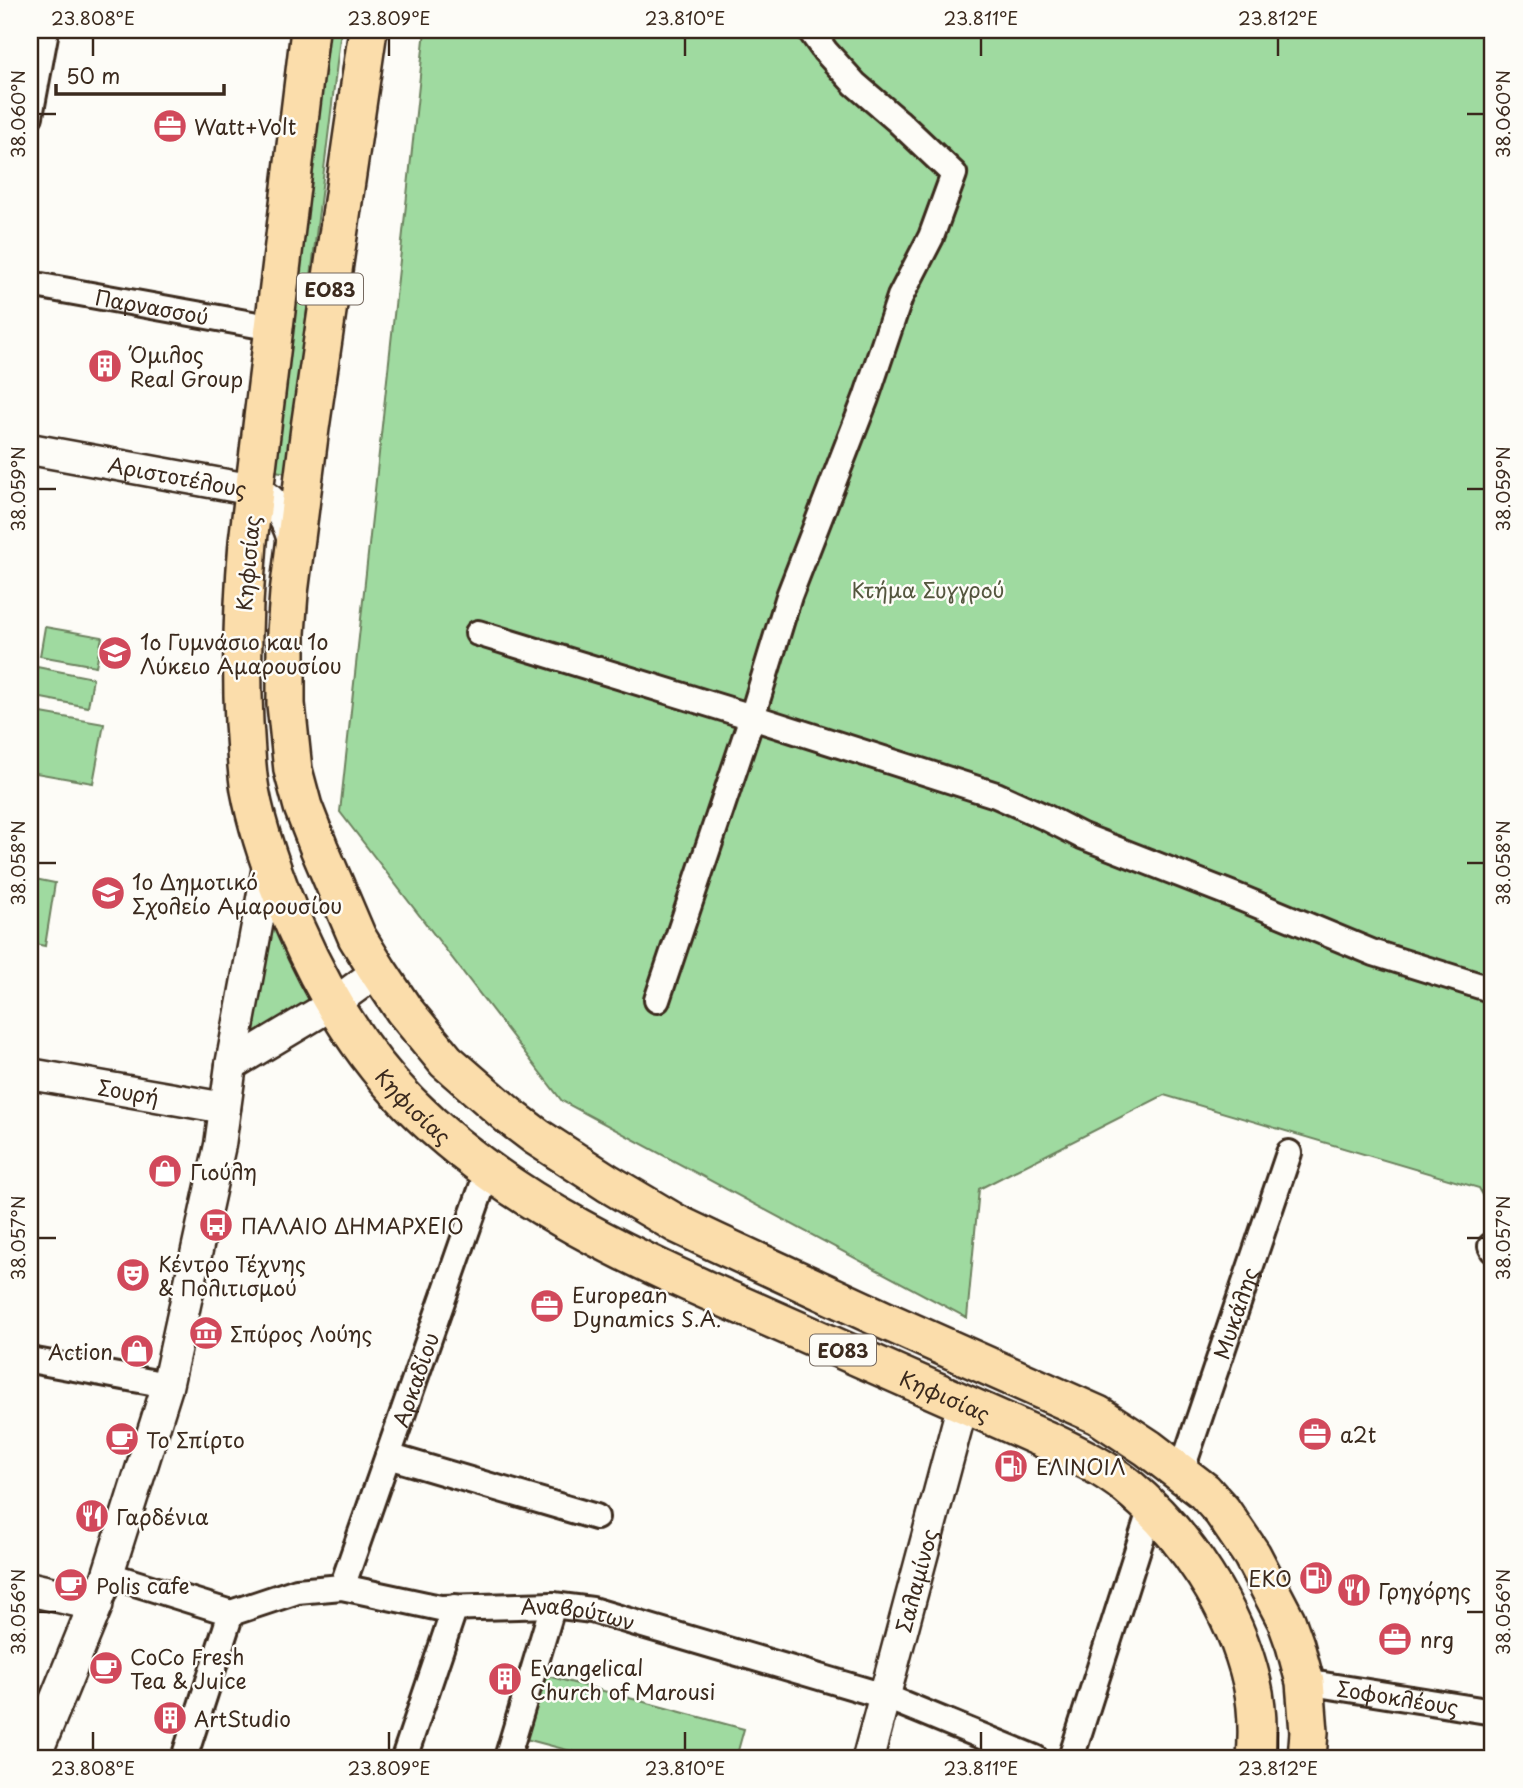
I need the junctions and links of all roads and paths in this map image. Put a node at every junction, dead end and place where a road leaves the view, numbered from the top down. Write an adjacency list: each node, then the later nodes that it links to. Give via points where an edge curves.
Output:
1 (46, 30): 5 (street)
2 (310, 30): 8 (main road, Κηφισίας / ΕΟ83)
3 (368, 30): 11 (main road, Κηφισίας / ΕΟ83)
4 (810, 30): 13 (street, via 855,84 954,174 931,237 900,297 789,596)
5 (33, 85): 6 (street)
6 (30, 116)
7 (30, 284): 8 (street, Παρνασσού)
8 (274, 328): 10 (main road, Κηφισίας / ΕΟ83)
9 (30, 449): 10 (street, Αριστοτέλους)
10 (254, 490): 11 (street, Αριστοτέλους, via 266,495 284,516); 14 (main road, Κηφισίας / ΕΟ83, via 242,616 244,715 250,791)
11 (295, 548): 15 (main road, Κηφισίας / ΕΟ83, via 286,633 286,704 293,769 338,894)
12 (478, 633): 13 (street)
13 (752, 718): 16 (street, via 996,795 1082,836 1374,953); 17 (street)
14 (269, 861): 18 (main road, Κηφισίας / ΕΟ83, via 307,955); 19 (street)
15 (378, 971): 18 (street); 28 (main road, Κηφισίας / ΕΟ83, via 446,1061 508,1115 608,1184 715,1242 1098,1415)
16 (1493, 990)
17 (657, 1000)
18 (333, 1004): 19 (street); 23 (main road, Κηφισίας / ΕΟ83, via 409,1103)
19 (231, 1065): 21 (street)
20 (30, 1074): 21 (street, Σουρή)
21 (225, 1108): 25 (street)
22 (1289, 1153): 28 (street, Μυκάλης)
23 (488, 1170): 26 (main road, Κηφισίας / ΕΟ83, via 561,1219 643,1262); 27 (street, Αρκαδίου)
24 (30, 1360): 25 (street)
25 (167, 1387): 33 (street)
26 (963, 1403): 29 (main road, Κηφισίας / ΕΟ83, via 1080,1456 1126,1485); 38 (street, Σαλαμίνος)
27 (388, 1456): 30 (street); 31 (street, Αρκαδίου)
28 (1181, 1472): 37 (main road, Κηφισίας / ΕΟ83, via 1222,1511 1252,1555 1286,1620)
29 (1151, 1508): 46 (street); 47 (main road, Κηφισίας / ΕΟ83, via 1206,1579 1237,1637 1253,1686)
30 (596, 1517)
31 (342, 1587): 35 (street, Αναβρύτων, via 440,1608); 36 (street, Αναβρύτων, via 297,1591)
32 (30, 1589): 33 (main road)
33 (102, 1591): 36 (street, via 118,1578); 40 (main road)
34 (553, 1605): 35 (street, Αναβρύτων); 38 (street, Αναβρύτων, via 592,1610); 43 (street)
35 (455, 1607): 42 (street)
36 (231, 1613): 41 (street)
37 (1304, 1682): 39 (street, Σοφοκλέους); 48 (main road, Κηφισίας / ΕΟ83)
38 (884, 1696): 44 (street, Σαλαμίνος); 45 (street, Αναβρύτων)
39 (1493, 1712)
40 (33, 1758)
41 (184, 1758)
42 (404, 1758)
43 (507, 1758)
44 (868, 1758)
45 (1035, 1758)
46 (1071, 1758)
47 (1256, 1758)
48 (1307, 1758)

